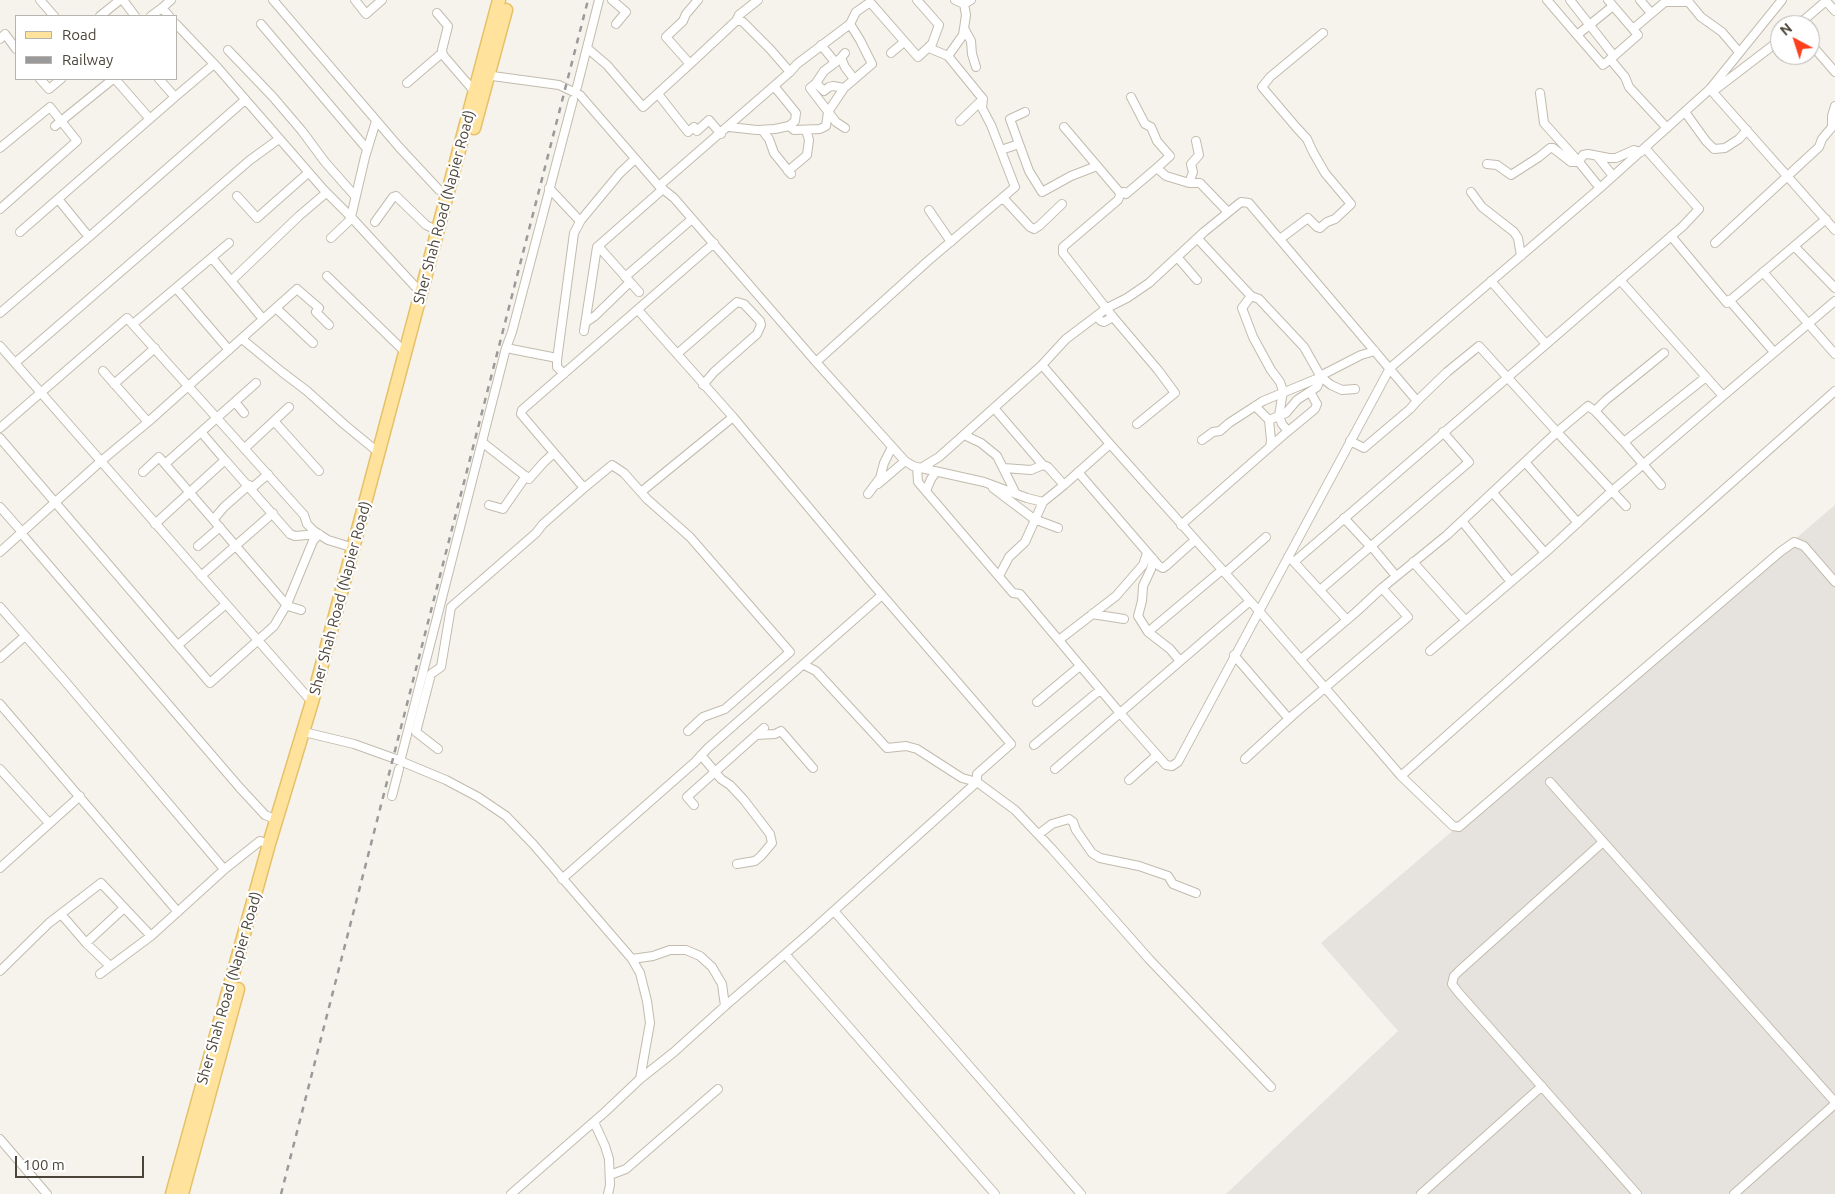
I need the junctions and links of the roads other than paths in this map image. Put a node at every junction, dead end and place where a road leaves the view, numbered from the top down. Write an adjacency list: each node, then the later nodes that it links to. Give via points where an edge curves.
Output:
1 (40, 0): 28 (street)
2 (122, 0): 29 (street); 30 (street)
3 (171, 0): 24 (street)
4 (273, 0): 91 (street)
5 (355, 0): 6 (street, via 366,14)
6 (382, 0)
7 (501, 0): 65 (main road, Sher Shah Road (Napier Road))
8 (599, 0): 49 (street)
9 (612, 0): 36 (street, via 626,12)
10 (698, 0): 61 (street, via 666,37)
11 (758, 0): 34 (street)
12 (917, 0): 50 (street, via 939,25)
13 (955, 0): 20 (street)
14 (1559, 0): 21 (street)
15 (1570, 0): 38 (street)
16 (1640, 0): 27 (street)
17 (1698, 0): 23 (street)
18 (1782, 0): 53 (street)
19 (869, 1): 37 (street, via 856,12); 46 (street)
20 (968, 2): 42 (street)
21 (1550, 3): 44 (street)
22 (1611, 3): 38 (street); 41 (street)
23 (1690, 3): 27 (street, via 1665,2); 53 (street)
24 (162, 8): 31 (street); 32 (street)
25 (1835, 11): 33 (street, via 1826,2)
26 (438, 13): 54 (street, via 448,26)
27 (1651, 13): 41 (street)
28 (53, 15)
29 (101, 15)
30 (134, 15)
31 (152, 15)
32 (168, 15)
33 (1810, 15)
34 (736, 21): 61 (street); 63 (street, via 743,22)
35 (261, 24): 108 (street)
36 (616, 24)
37 (850, 24): 47 (street); 66 (street, via 872,64)
38 (1589, 24): 44 (street); 58 (street)
39 (178, 26): 60 (street)
40 (0, 27): 45 (street)
41 (1633, 29): 58 (street, via 1638,35)
42 (965, 30): 57 (street); 62 (street, via 971,41)
43 (1323, 33): 148 (street, via 1262,87 1308,139 1325,173 1351,204 1320,228 1308,218)
44 (1577, 34): 58 (street, via 1603,65)
45 (3, 36): 48 (street)
46 (904, 42): 50 (street, via 918,57); 55 (street)
47 (821, 46): 59 (street); 63 (street)
48 (15, 47)
49 (587, 48): 75 (street); 80 (street, via 607,65 643,107)
50 (929, 48): 57 (street)
51 (1770, 48): 77 (street, via 1716,88)
52 (228, 50): 129 (street, via 273,97)
53 (1739, 52): 77 (street)
54 (442, 53): 72 (street); 78 (street)
55 (891, 53)
56 (1820, 55): 64 (street)
57 (948, 56): 83 (street)
58 (1612, 57): 98 (street, via 1629,87)
59 (840, 58): 66 (street); 73 (street, via 824,70)
60 (214, 64): 81 (street); 84 (street)
61 (690, 64): 80 (street)
62 (976, 68)
63 (790, 72): 74 (street)
64 (1835, 72)
65 (484, 75): 78 (main road, Sher Shah Road (Napier Road)); 112 (street, via 559,85 580,95); 246 (main road, Sher Shah Road (Napier Road))
66 (854, 79): 76 (street)
67 (41, 80): 68 (street, via 49,89)
68 (60, 80)
69 (113, 80): 93 (street)
70 (115, 80): 90 (street)
71 (160, 80): 81 (street)
72 (407, 83)
73 (816, 83): 76 (street, via 824,91 833,86); 87 (street, via 810,88)
74 (774, 86): 94 (street, via 796,113); 95 (street)
75 (576, 87)
76 (844, 88): 87 (street)
77 (1710, 89): 89 (street); 101 (street)
78 (474, 91): 127 (main road, Sher Shah Road (Napier Road))
79 (1540, 92): 113 (street, via 1544,123)
80 (658, 94): 102 (street, via 688,132 694,127 697,131 709,120)
81 (175, 97): 90 (street)
82 (1131, 97): 116 (street, via 1145,124 1170,156)
83 (983, 99): 92 (street); 109 (street, via 982,108)
84 (245, 100): 104 (street); 145 (street)
85 (573, 100): 121 (street)
86 (1835, 106): 119 (street, via 1832,127 1819,147)
87 (828, 112): 97 (street); 100 (street, via 826,126)
88 (1025, 112): 106 (street, via 1010,119)
89 (1685, 112): 98 (street); 101 (street, via 1714,148 1725,148)
90 (150, 120): 130 (street)
91 (376, 121): 108 (street); 127 (street, via 439,190)
92 (960, 121)
93 (58, 124): 107 (street, via 50,108); 133 (street, via 77,141)
94 (789, 126): 99 (street); 100 (street, via 794,130)
95 (729, 127): 99 (street); 102 (street)
96 (1064, 127): 115 (street)
97 (845, 128)
98 (1667, 128): 110 (street)
99 (762, 130): 100 (street, via 774,153 790,172 808,155)
100 (806, 130)
101 (1747, 130): 119 (street)
102 (721, 134): 122 (street)
103 (0, 135): 107 (street)
104 (279, 139): 117 (street); 199 (street, via 250,160)
105 (1196, 141): 120 (street, via 1199,155 1191,164)
106 (1019, 144): 109 (street); 115 (street, via 1042,192)
107 (3, 145)
108 (367, 149): 129 (street)
109 (1001, 150): 131 (street, via 1015,187)
110 (1643, 150): 111 (street, via 1634,150 1616,158); 118 (street); 144 (street, via 1699,209)
111 (1597, 156): 113 (street, via 1583,155); 118 (street)
112 (635, 159): 122 (street); 139 (street)
113 (1579, 162): 114 (street, via 1570,162 1550,148 1510,175 1497,165); 123 (street)
114 (1487, 164)
115 (1097, 166): 126 (street)
116 (1159, 166): 120 (street, via 1166,176); 126 (street, via 1126,194)
117 (308, 173): 125 (street); 128 (street, via 257,218)
118 (1613, 176): 123 (street)
119 (1788, 176): 138 (street); 151 (street)
120 (1189, 183): 135 (street, via 1200,183)
121 (549, 188): 139 (street); 189 (street)
122 (661, 188): 137 (street); 153 (street)
123 (1600, 188): 155 (street)
124 (1470, 192): 155 (street, via 1482,207 1514,232)
125 (326, 193): 136 (street); 163 (street)
126 (1121, 194): 173 (street, via 1063,247 1063,253)
127 (448, 195): 142 (main road, Sher Shah Road (Napier Road))
128 (237, 196)
129 (355, 196): 136 (street)
130 (58, 198): 143 (street); 145 (street)
131 (1000, 200): 132 (street, via 1006,201 1034,228); 149 (street)
132 (1062, 204)
133 (0, 209)
134 (929, 210): 149 (street)
135 (1228, 212): 147 (street); 148 (street, via 1241,202 1249,203)
136 (352, 218): 146 (street); 168 (street)
137 (692, 219): 152 (street); 160 (street)
138 (1826, 219): 141 (street); 154 (street)
139 (580, 221): 197 (street, via 574,233)
140 (376, 222): 142 (street, via 396,196 426,225)
141 (1835, 229)
142 (438, 231): 168 (main road, Sher Shah Road (Napier Road))
143 (20, 232)
144 (1671, 236): 162 (street); 170 (street, via 1727,303)
145 (88, 237): 175 (street)
146 (331, 238)
147 (1198, 239): 157 (street); 169 (street)
148 (1280, 239): 191 (street)
149 (951, 242): 198 (street)
150 (228, 243): 156 (street)
151 (1715, 243)
152 (714, 244): 174 (street); 198 (street)
153 (598, 246): 160 (street); 179 (street)
154 (1794, 246): 158 (street); 166 (street)
155 (1522, 256): 164 (street)
156 (212, 258): 163 (street); 165 (street)
157 (1178, 258): 161 (street); 173 (street, via 1150,283)
158 (1763, 272): 170 (street); 181 (street)
159 (326, 276): 193 (street)
160 (627, 280): 167 (street); 179 (street)
161 (1196, 280)
162 (1620, 280): 186 (street); 205 (street)
163 (231, 281): 178 (street)
164 (1492, 281): 186 (street); 201 (street)
165 (176, 288): 180 (street); 190 (street)
166 (1835, 288)
167 (640, 292)
168 (422, 294): 193 (main road, Sher Shah Road (Napier Road))
169 (1251, 296): 204 (street, via 1259,299 1304,347); 212 (street, via 1242,308 1252,337)
170 (1730, 300): 192 (street)
171 (1835, 301): 181 (street)
172 (276, 308): 178 (street); 182 (street, via 297,289 319,308 316,312); 185 (street)
173 (1107, 308): 176 (street); 177 (street)
174 (638, 310): 195 (street); 203 (street)
175 (0, 313)
176 (1096, 316): 177 (street, via 1101,322); 200 (street, via 1066,339)
177 (1113, 317): 230 (street, via 1175,393)
178 (263, 319): 184 (street)
179 (586, 322): 183 (street)
180 (133, 324): 188 (street); 214 (street, via 127,318)
181 (1808, 324): 192 (street); 196 (street)
182 (329, 325)
183 (584, 331)
184 (242, 338): 190 (street); 246 (street)
185 (313, 343)
186 (1546, 344): 206 (street)
187 (0, 346): 199 (street)
188 (155, 348): 208 (street); 209 (street)
189 (506, 348): 197 (street); 240 (street)
190 (229, 350): 209 (street)
191 (1375, 351): 201 (street); 204 (street)
192 (1774, 352): 216 (street)
193 (406, 353): 246 (main road, Sher Shah Road (Napier Road))
194 (1664, 353): 222 (street)
195 (677, 354): 210 (street); 210 (street, via 736,302 744,304 760,321 757,334)
196 (1835, 354)
197 (557, 358): 203 (street, via 557,367)
198 (816, 362): 243 (street)
199 (15, 363): 214 (street)
200 (1042, 364): 221 (street); 242 (street)
201 (1390, 368): 217 (street); 239 (street)
202 (103, 371): 208 (street)
203 (564, 374): 247 (street, via 521,414)
204 (1321, 377): 211 (street, via 1331,386); 212 (street); 215 (street, via 1317,387)
205 (1706, 377): 216 (street); 241 (street)
206 (1507, 378): 217 (street, via 1479,346); 233 (street); 234 (street)
207 (256, 383): 218 (street)
208 (114, 384): 229 (street)
209 (189, 385): 226 (street); 229 (street)
210 (703, 385): 225 (street)
211 (1355, 390)
212 (1283, 391): 219 (street); 224 (street)
213 (1835, 391): 357 (street)
214 (40, 392): 231 (street); 249 (street)
215 (1310, 392): 224 (street); 235 (street, via 1317,404 1315,409)
216 (1723, 396): 253 (street)
217 (1417, 400): 239 (street, via 1364,448)
218 (235, 402): 223 (street); 226 (street)
219 (1255, 406): 227 (street); 238 (street)
220 (289, 407): 228 (street)
221 (994, 408): 236 (street); 254 (street)
222 (1595, 411): 234 (street, via 1588,406); 241 (street)
223 (244, 414)
224 (1279, 416): 227 (street); 235 (street, via 1288,431)
225 (733, 417): 270 (street); 312 (street)
226 (218, 418): 232 (street); 245 (street)
227 (1269, 420): 244 (street)
228 (274, 421): 245 (street); 257 (street)
229 (148, 422): 249 (street)
230 (1137, 424)
231 (0, 428)
232 (201, 432): 248 (street); 252 (street)
233 (1443, 432): 280 (street); 295 (street, via 1469,462)
234 (1557, 432): 251 (street); 269 (street)
235 (1286, 433): 244 (street)
236 (964, 435): 255 (street, via 939,457); 256 (street, via 997,456)
237 (0, 438): 274 (street)
238 (1202, 440)
239 (1350, 441): 301 (street)
240 (482, 442): 262 (street); 350 (street)
241 (1624, 442): 253 (street)
242 (1110, 444): 260 (street); 286 (street)
243 (892, 447): 250 (street); 250 (street, via 880,478 870,491)
244 (1270, 447): 286 (street)
245 (245, 448): 261 (street)
246 (382, 453): 296 (main road, Sher Shah Road (Napier Road)); 303 (main road, Sher Shah Road (Napier Road))
247 (554, 453): 262 (street, via 530,479); 267 (street)
248 (225, 460): 266 (street); 271 (street)
249 (100, 462): 274 (street); 285 (street)
250 (905, 462): 255 (street)
251 (1525, 462): 272 (street); 284 (street)
252 (165, 464): 258 (street, via 159,457); 271 (street)
253 (1643, 464): 265 (street); 269 (street)
254 (1043, 465): 256 (street, via 1030,470); 264 (street)
255 (919, 467): 259 (street); 268 (street, via 918,482)
256 (1004, 468): 273 (street)
257 (319, 471)
258 (143, 472)
259 (936, 472): 263 (street); 268 (street)
260 (1078, 472): 264 (street); 298 (street)
261 (268, 474): 266 (street); 290 (street)
262 (526, 476): 276 (street, via 503,509)
263 (990, 485): 273 (street); 282 (street)
264 (1064, 485): 275 (street)
265 (1661, 485)
266 (250, 487): 279 (street); 281 (street)
267 (584, 488): 270 (street, via 612,465); 347 (street, via 451,607 441,667 431,674 416,732)
268 (926, 491): 306 (street)
269 (1612, 491): 277 (street); 284 (street)
270 (641, 492): 343 (street, via 690,537 790,652 725,709 703,717)
271 (190, 493): 281 (street); 285 (street)
272 (1493, 493): 283 (street); 299 (street)
273 (1016, 494): 275 (street)
274 (56, 502): 289 (street); 327 (street)
275 (1043, 502): 282 (street)
276 (489, 504)
277 (1626, 506)
278 (0, 507): 289 (street)
279 (273, 513): 290 (street, via 290,534); 294 (street)
280 (1344, 518): 295 (street); 301 (street)
281 (214, 519): 287 (street)
282 (1034, 519): 288 (street); 306 (street, via 1025,542 1009,557)
283 (1462, 521): 302 (street); 308 (street)
284 (1578, 523): 299 (street)
285 (155, 524): 305 (street)
286 (1181, 525): 292 (street)
287 (220, 527): 293 (street); 294 (street)
288 (1058, 528)
289 (22, 533): 297 (street); 364 (street, via 240,788 265,815)
290 (319, 534): 296 (street); 315 (street, via 313,541)
291 (1266, 537): 304 (street)
292 (1195, 540): 300 (street, via 1163,568); 304 (street)
293 (198, 546)
294 (237, 546): 305 (street); 315 (street)
295 (1371, 547): 307 (street); 311 (street)
296 (354, 548): 303 (main road, Sher Shah Road (Napier Road))
297 (0, 552)
298 (1147, 553): 300 (street); 319 (street, via 1143,565 1116,596)
299 (1545, 553): 308 (street)
300 (1153, 559): 323 (street, via 1143,586 1138,616)
301 (1291, 560): 311 (street); 318 (street)
302 (1413, 562): 307 (street); 322 (street)
303 (354, 563): 337 (main road, Sher Shah Road (Napier Road)); 344 (main road, Sher Shah Road (Napier Road))
304 (1224, 572): 313 (street); 323 (street)
305 (201, 576): 314 (street)
306 (999, 576): 325 (street, via 1013,593 1020,594)
307 (1396, 576): 310 (street)
308 (1511, 582): 322 (street)
309 (1835, 582): 357 (street, via 1804,546 1794,542 1459,827 1446,821)
310 (1382, 588): 321 (street); 335 (street, via 1408,617)
311 (1320, 590): 321 (street)
312 (882, 595): 333 (street); 359 (street, via 1011,744 977,774)
313 (1250, 601): 318 (street); 332 (street)
314 (226, 604): 326 (street); 327 (street)
315 (287, 604): 317 (street); 326 (street, via 274,626)
316 (0, 607): 324 (street)
317 (301, 610)
318 (1259, 611): 329 (street); 331 (street)
319 (1092, 614): 320 (street); 325 (street)
320 (1124, 619)
321 (1347, 620): 331 (street)
322 (1465, 620): 328 (street)
323 (1148, 632): 332 (street)
324 (25, 636): 330 (street); 371 (street)
325 (1059, 640): 334 (street)
326 (258, 641): 327 (street, via 210,683); 337 (street)
327 (178, 645)
328 (1430, 650)
329 (1234, 656): 341 (street); 348 (street, via 1178,762 1166,765)
330 (0, 658)
331 (1300, 659): 335 (street)
332 (1180, 661): 340 (street)
333 (804, 664): 349 (street); 359 (street, via 816,671 887,748 906,746 917,749 962,778)
334 (1080, 666): 336 (street); 338 (street)
335 (1326, 688): 341 (street); 357 (street)
336 (1100, 690): 340 (street); 346 (street)
337 (312, 702): 344 (main road, Sher Shah Road (Napier Road))
338 (1038, 702)
339 (0, 704): 361 (street)
340 (1120, 713): 348 (street); 355 (street)
341 (1289, 719): 351 (street)
342 (764, 728): 345 (street)
343 (688, 731)
344 (307, 732): 364 (main road, Sher Shah Road (Napier Road)); 372 (street, via 393,758 478,797 506,816); 374 (main road, Sher Shah Road (Napier Road))
345 (756, 735): 352 (street, via 781,731); 356 (street)
346 (1034, 745)
347 (438, 748)
348 (1157, 755): 358 (street)
349 (701, 756): 356 (street); 372 (street)
350 (401, 758)
351 (1245, 759)
352 (813, 768)
353 (0, 769): 365 (street)
354 (399, 769): 362 (street)
355 (1055, 769)
356 (714, 771): 363 (street, via 688,797); 369 (street, via 744,800 770,834 772,843 761,856 754,861)
357 (1401, 776)
358 (1130, 780)
359 (977, 782): 366 (street, via 1015,810); 376 (street)
360 (1550, 782): 367 (street)
361 (80, 796): 365 (street); 377 (street)
362 (392, 796)
363 (694, 805)
364 (277, 820): 368 (main road, Sher Shah Road (Napier Road))
365 (49, 823): 370 (street)
366 (1038, 834): 373 (street, via 1052,824 1069,819 1092,853 1100,858 1168,876 1174,884); 389 (street, via 1149,959)
367 (1603, 842): 388 (street, via 1454,976 1452,984 1458,992); 391 (street)
368 (270, 844): 371 (street, via 260,841); 374 (main road, Sher Shah Road (Napier Road))
369 (737, 864)
370 (0, 868)
371 (224, 870): 377 (street)
372 (562, 879): 382 (street)
373 (1196, 893)
374 (257, 902): 396 (main road, Sher Shah Road (Napier Road)); 397 (main road, Sher Shah Road (Napier Road))
375 (124, 908): 378 (street, via 101,883); 379 (street); 380 (street)
376 (834, 911): 381 (street); 401 (street)
377 (178, 912): 379 (street)
378 (61, 914): 380 (street); 384 (street)
379 (151, 936): 383 (street)
380 (86, 943): 383 (street)
381 (785, 954): 386 (street); 400 (street)
382 (632, 959): 386 (street, via 670,950 686,950 700,956 712,967 722,984); 387 (street, via 640,973 650,1023)
383 (110, 966): 385 (street)
384 (0, 972)
385 (100, 974)
386 (725, 1006): 387 (street)
387 (640, 1079): 392 (street)
388 (1542, 1086): 402 (street); 403 (street)
389 (1271, 1087)
390 (718, 1089): 394 (street, via 626,1169)
391 (1835, 1103): 404 (street)
392 (594, 1122): 394 (street, via 609,1159); 398 (street)
393 (0, 1139): 395 (street)
394 (610, 1174): 399 (street)
395 (47, 1194)
396 (172, 1194)
397 (182, 1194)
398 (512, 1194)
399 (608, 1194)
400 (995, 1194)
401 (1081, 1194)
402 (1421, 1194)
403 (1637, 1194)
404 (1734, 1194)

